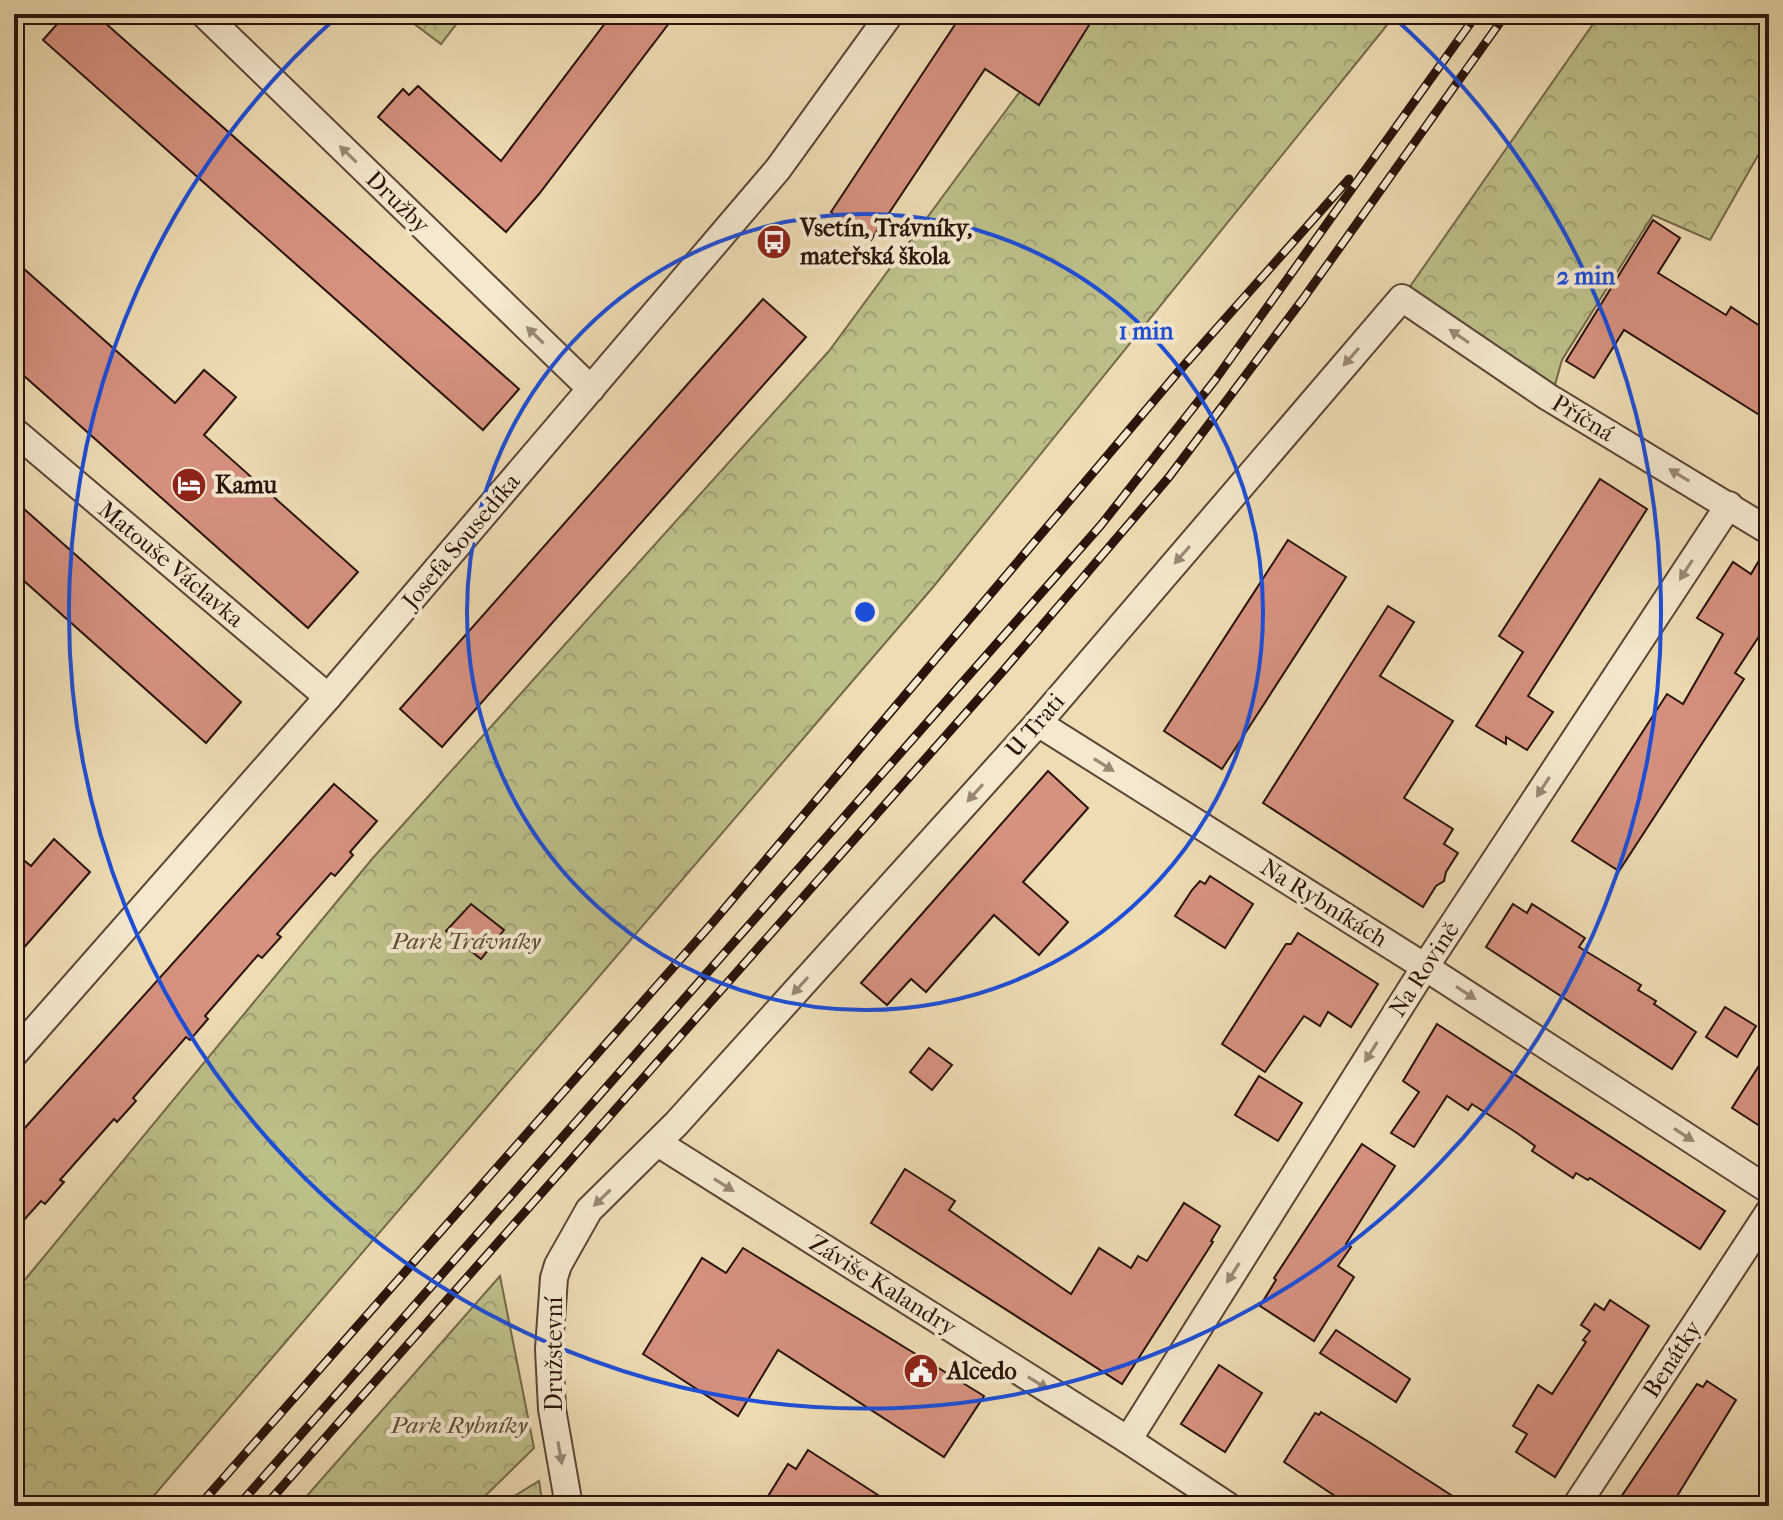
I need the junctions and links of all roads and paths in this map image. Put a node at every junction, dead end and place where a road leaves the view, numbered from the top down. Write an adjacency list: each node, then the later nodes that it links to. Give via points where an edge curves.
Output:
1 (204, 14): 4 (street, Družby, one-way to 1)
2 (879, 18): 4 (street, Josefa Sousedíka, via 778,169)
3 (1402, 298): 6 (street, Příčná, one-way to 3, via 1548,397); 9 (street, U Trati, one-way to 9)
4 (591, 389): 8 (street, Josefa Sousedíka)
5 (14, 431): 8 (street, Matouše Václavka)
6 (1729, 505): 7 (street, Příčná); 10 (street, Na Rovině, one-way to 10)
7 (1769, 531)
8 (328, 697): 11 (street, Josefa Sousedíka)
9 (1038, 723): 10 (street, Na Rybníkách, one-way to 10); 12 (street, U Trati, one-way to 12)
10 (1425, 967): 13 (street, Na Rybníkách, one-way to 13); 15 (street, Na Rovině, one-way to 15)
11 (14, 1054)
12 (658, 1143): 15 (street, Záviše Kalandry, one-way to 15); 16 (street, Družstevní, one-way to 16, via 589,1210 554,1278 552,1409)
13 (1769, 1190)
14 (1769, 1212): 18 (street, Benátky)
15 (1128, 1440): 17 (street, Záviše Kalandry)
16 (569, 1506)
17 (1228, 1506)
18 (1576, 1506)

